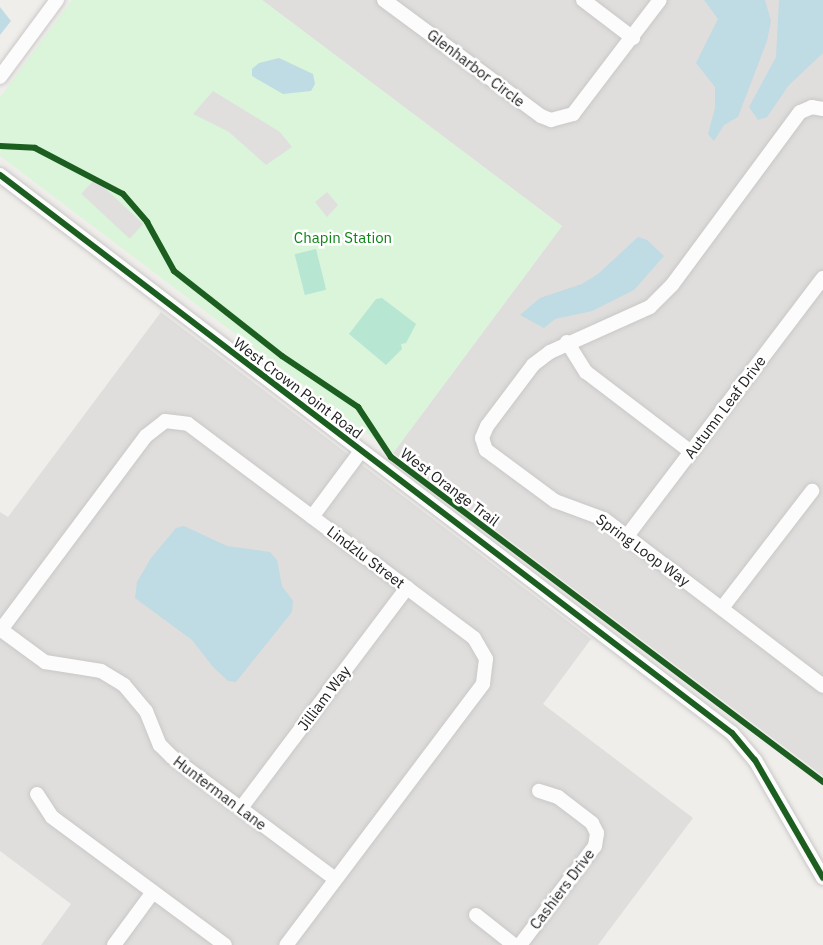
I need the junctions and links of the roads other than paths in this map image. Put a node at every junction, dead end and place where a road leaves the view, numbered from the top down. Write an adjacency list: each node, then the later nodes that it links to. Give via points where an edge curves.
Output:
1 (57, 0): 6 (street)
2 (384, 0): 5 (street, Glenharbor Circle, via 541,116 552,120 573,114)
3 (583, 0): 5 (street)
4 (660, 0): 5 (street)
5 (633, 38)
6 (0, 77)
7 (823, 109): 10 (street, Spring Loop Way, via 812,107 800,112 673,283 650,307 625,322)
8 (0, 175): 11 (street, West Crown Point Road)
9 (823, 278): 12 (street, Autumn Leaf Drive)
10 (567, 342): 12 (street, via 586,372); 15 (street, Spring Loop Way, via 533,365 482,438 486,450 555,501 601,517)
11 (362, 451): 14 (street); 23 (street, West Crown Point Road, via 732,733 756,760)
12 (691, 452): 15 (street, Autumn Leaf Drive)
13 (812, 491): 17 (street)
14 (312, 517): 16 (street, Lindzlu Street); 18 (street, Lindzlu Street, via 188,424 165,421 146,436)
15 (627, 536): 17 (street, Spring Loop Way)
16 (407, 588): 22 (street, Jilliam Way); 24 (street, Lindzlu Street, via 474,638 486,659 483,684)
17 (722, 608): 19 (street, Spring Loop Way)
18 (0, 630): 22 (street, Hunterman Lane, via 45,662 101,671 124,685 146,711 160,745)
19 (821, 681)
20 (539, 790): 31 (street, Cashiers Drive, via 558,797 592,823 597,833 595,846)
21 (37, 794): 25 (street, via 52,817)
22 (241, 808): 24 (street, Hunterman Lane)
23 (823, 878)
24 (335, 879): 29 (street, Lindzlu Street)
25 (153, 892): 27 (street); 28 (street)
26 (476, 915): 30 (street)
27 (114, 945)
28 (225, 945)
29 (286, 945)
30 (514, 945)
31 (520, 945)

